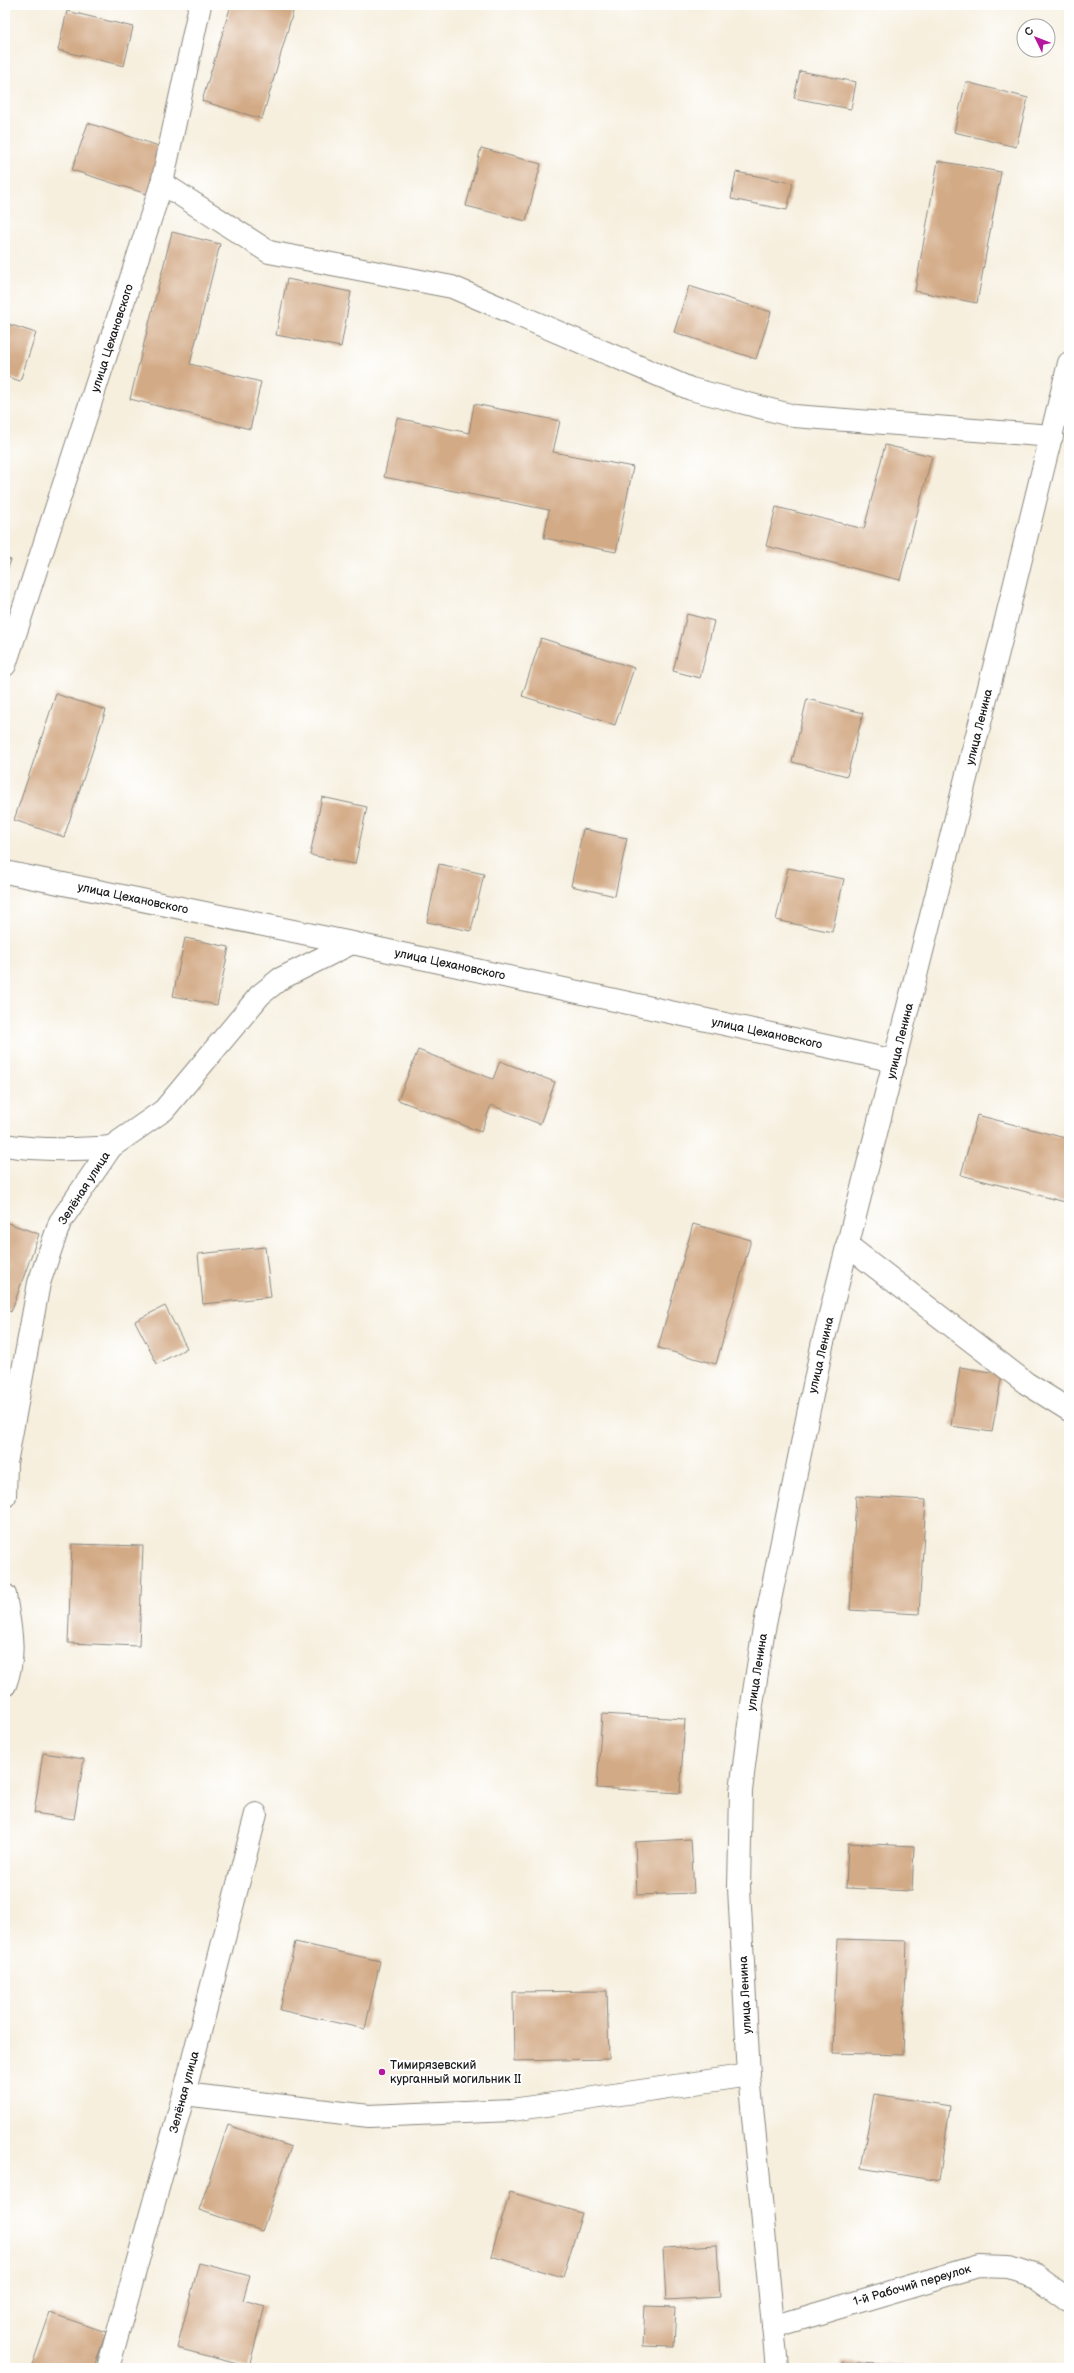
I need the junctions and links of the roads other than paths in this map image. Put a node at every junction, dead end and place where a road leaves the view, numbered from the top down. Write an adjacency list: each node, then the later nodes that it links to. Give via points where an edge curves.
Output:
1 (200, 5): 2 (street, улица Цехановского)
2 (162, 183): 4 (street, via 269,252 452,287 691,389 794,416); 5 (street, улица Цехановского)
3 (1069, 363): 4 (street, улица Ленина)
4 (1052, 436): 8 (street, улица Ленина)
5 (5, 665)
6 (5, 872): 7 (street, улица Цехановского)
7 (352, 943): 8 (street, улица Цехановского); 10 (street, Зелёная улица, via 292,972 260,995 164,1110)
8 (895, 1061): 11 (street, улица Ленина)
9 (5, 1145): 10 (street, via 67,1151)
10 (111, 1147): 13 (street, Зелёная улица, via 60,1222 39,1283 6,1462)
11 (848, 1245): 12 (street, via 1026,1383); 17 (street, улица Ленина, via 822,1346 763,1634 748,1731 742,1791 740,1888)
12 (1069, 1410)
13 (5, 1496)
14 (5, 1595): 15 (street, via 13,1650)
15 (5, 1685)
16 (256, 1814): 18 (street, Зелёная улица)
17 (749, 2075): 18 (street, via 512,2110 369,2116); 20 (street, улица Ленина)
18 (184, 2094): 21 (street, Зелёная улица)
19 (1069, 2300): 20 (street, 1-й Рабочий переулок, via 1036,2276 1009,2266 978,2266)
20 (773, 2327): 22 (street, улица Ленина)
21 (108, 2368)
22 (777, 2368)

